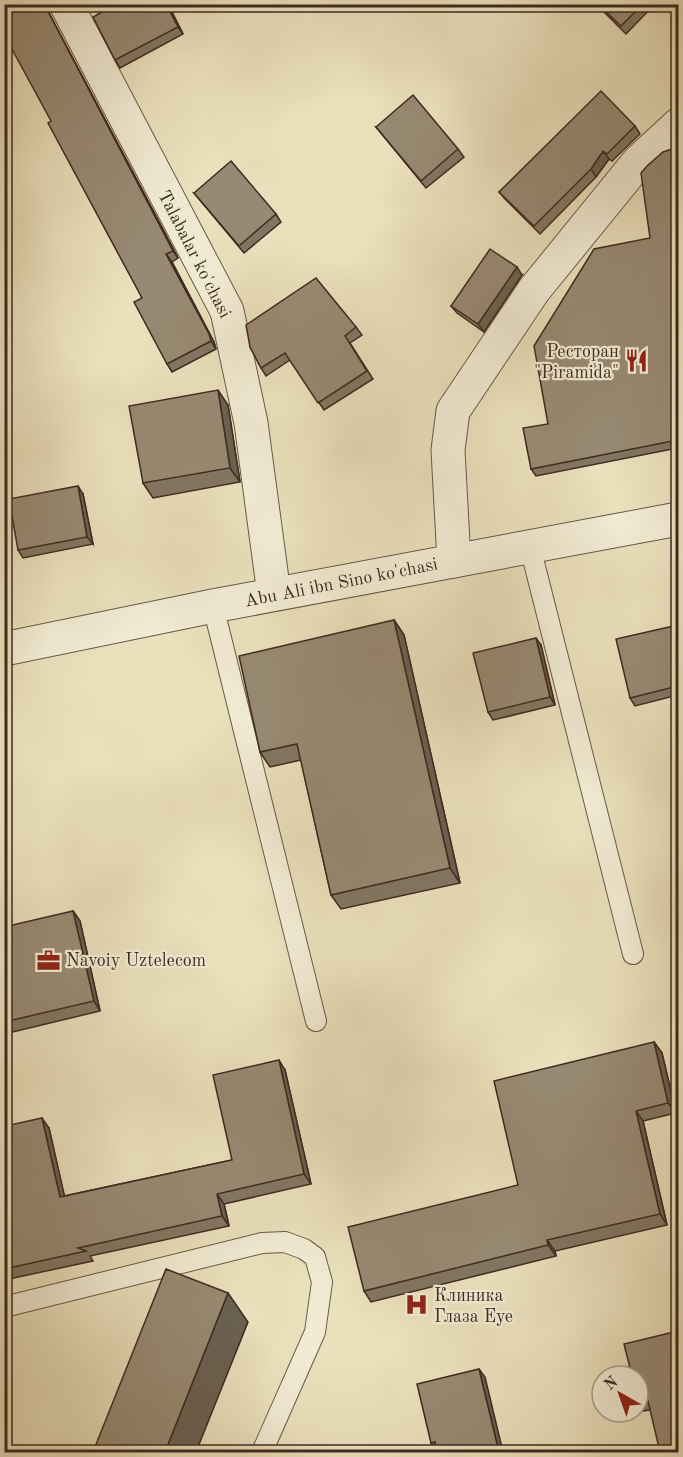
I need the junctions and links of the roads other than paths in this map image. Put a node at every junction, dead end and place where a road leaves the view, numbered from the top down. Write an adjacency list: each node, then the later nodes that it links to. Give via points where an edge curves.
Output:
1 (66, 4): 6 (street, Talabalar ko'chasi, via 227,311 251,423)
2 (678, 125): 5 (street, via 639,161 534,290 453,411 448,450)
3 (678, 519): 4 (street, Abu Ali ibn Sino ko'chasi)
4 (530, 547): 5 (street, Abu Ali ibn Sino ko'chasi); 9 (lane)
5 (454, 561): 6 (street, Abu Ali ibn Sino ko'chasi)
6 (274, 594): 7 (street, Abu Ali ibn Sino ko'chasi)
7 (213, 606): 8 (street, Abu Ali ibn Sino ko'chasi); 10 (lane)
8 (4, 649)
9 (633, 954)
10 (316, 1021)
11 (4, 1307): 12 (lane, via 262,1243 285,1242 304,1248 315,1257 322,1282 315,1332)
12 (262, 1452)

